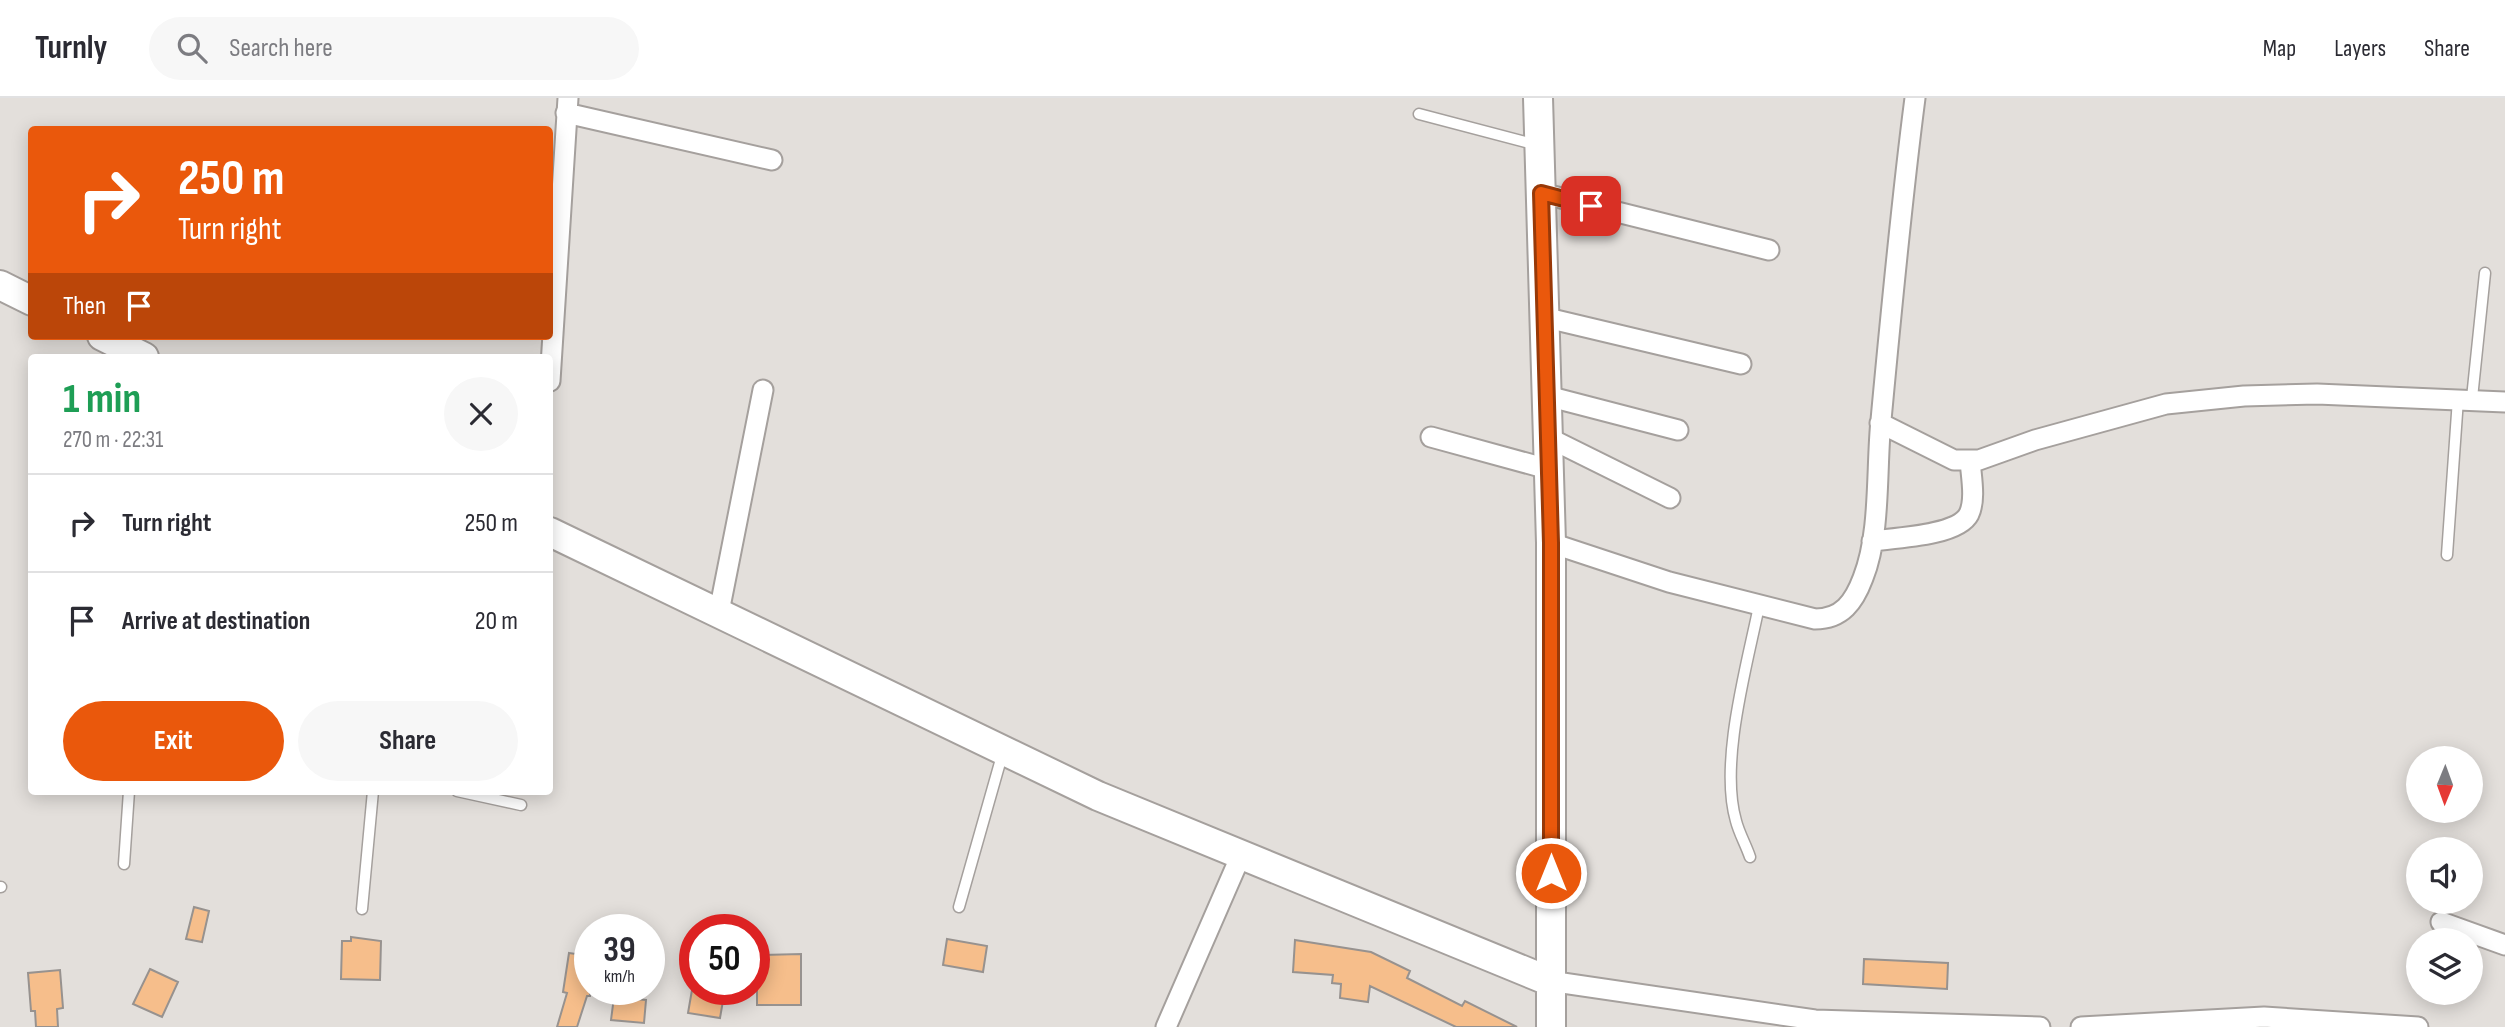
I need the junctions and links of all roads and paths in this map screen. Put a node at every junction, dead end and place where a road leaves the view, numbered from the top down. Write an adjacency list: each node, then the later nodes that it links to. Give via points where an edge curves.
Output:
1 (1538, 98): 5 (street)
2 (1915, 98): 21 (street)
3 (567, 106): 6 (street); 13 (street)
4 (1419, 114): 5 (lane)
5 (1540, 146): 7 (street)
6 (772, 160)
7 (1541, 193): 8 (street); 12 (street)
8 (1769, 250)
9 (2485, 273): 19 (lane)
10 (0, 285): 11 (street)
11 (28, 299)
12 (1544, 317): 16 (street); 18 (street)
13 (553, 332)
14 (110, 340): 15 (street)
15 (138, 354)
16 (1741, 364)
17 (763, 390): 33 (street)
18 (1547, 396): 22 (street); 24 (street)
19 (2465, 398): 20 (street); 25 (street, via 2244,396 2166,404); 31 (lane)
20 (2505, 402)
21 (1881, 423): 25 (street, via 1954,460); 29 (street)
22 (1678, 430)
23 (1431, 437): 26 (street)
24 (1547, 437): 26 (street); 27 (street)
25 (1969, 460): 29 (street, via 1972,500 1963,521 1947,530)
26 (1548, 469): 30 (street)
27 (1670, 498)
28 (553, 533): 33 (street)
29 (1872, 541): 32 (street, via 1853,599 1834,617 1815,619)
30 (1551, 543): 32 (street); 46 (street)
31 (2447, 555)
32 (1759, 606): 40 (lane, via 1738,705 1731,780 1735,820)
33 (719, 612): 34 (street)
34 (1004, 750): 39 (street, via 1098,796); 42 (lane)
35 (129, 795): 41 (lane)
36 (373, 795): 43 (lane)
37 (475, 795): 38 (lane)
38 (521, 805)
39 (1241, 855): 46 (street); 49 (street)
40 (1750, 857)
41 (124, 864)
42 (959, 907)
43 (362, 909)
44 (2441, 922): 45 (street)
45 (2505, 945)
46 (1549, 981): 47 (street); 50 (street)
47 (1815, 1023): 48 (street)
48 (2000, 1026): 51 (street)
49 (1166, 1027)
50 (1551, 1027)
51 (2039, 1027)
52 (2081, 1027): 53 (street, via 2264,1017)
53 (2415, 1027)

